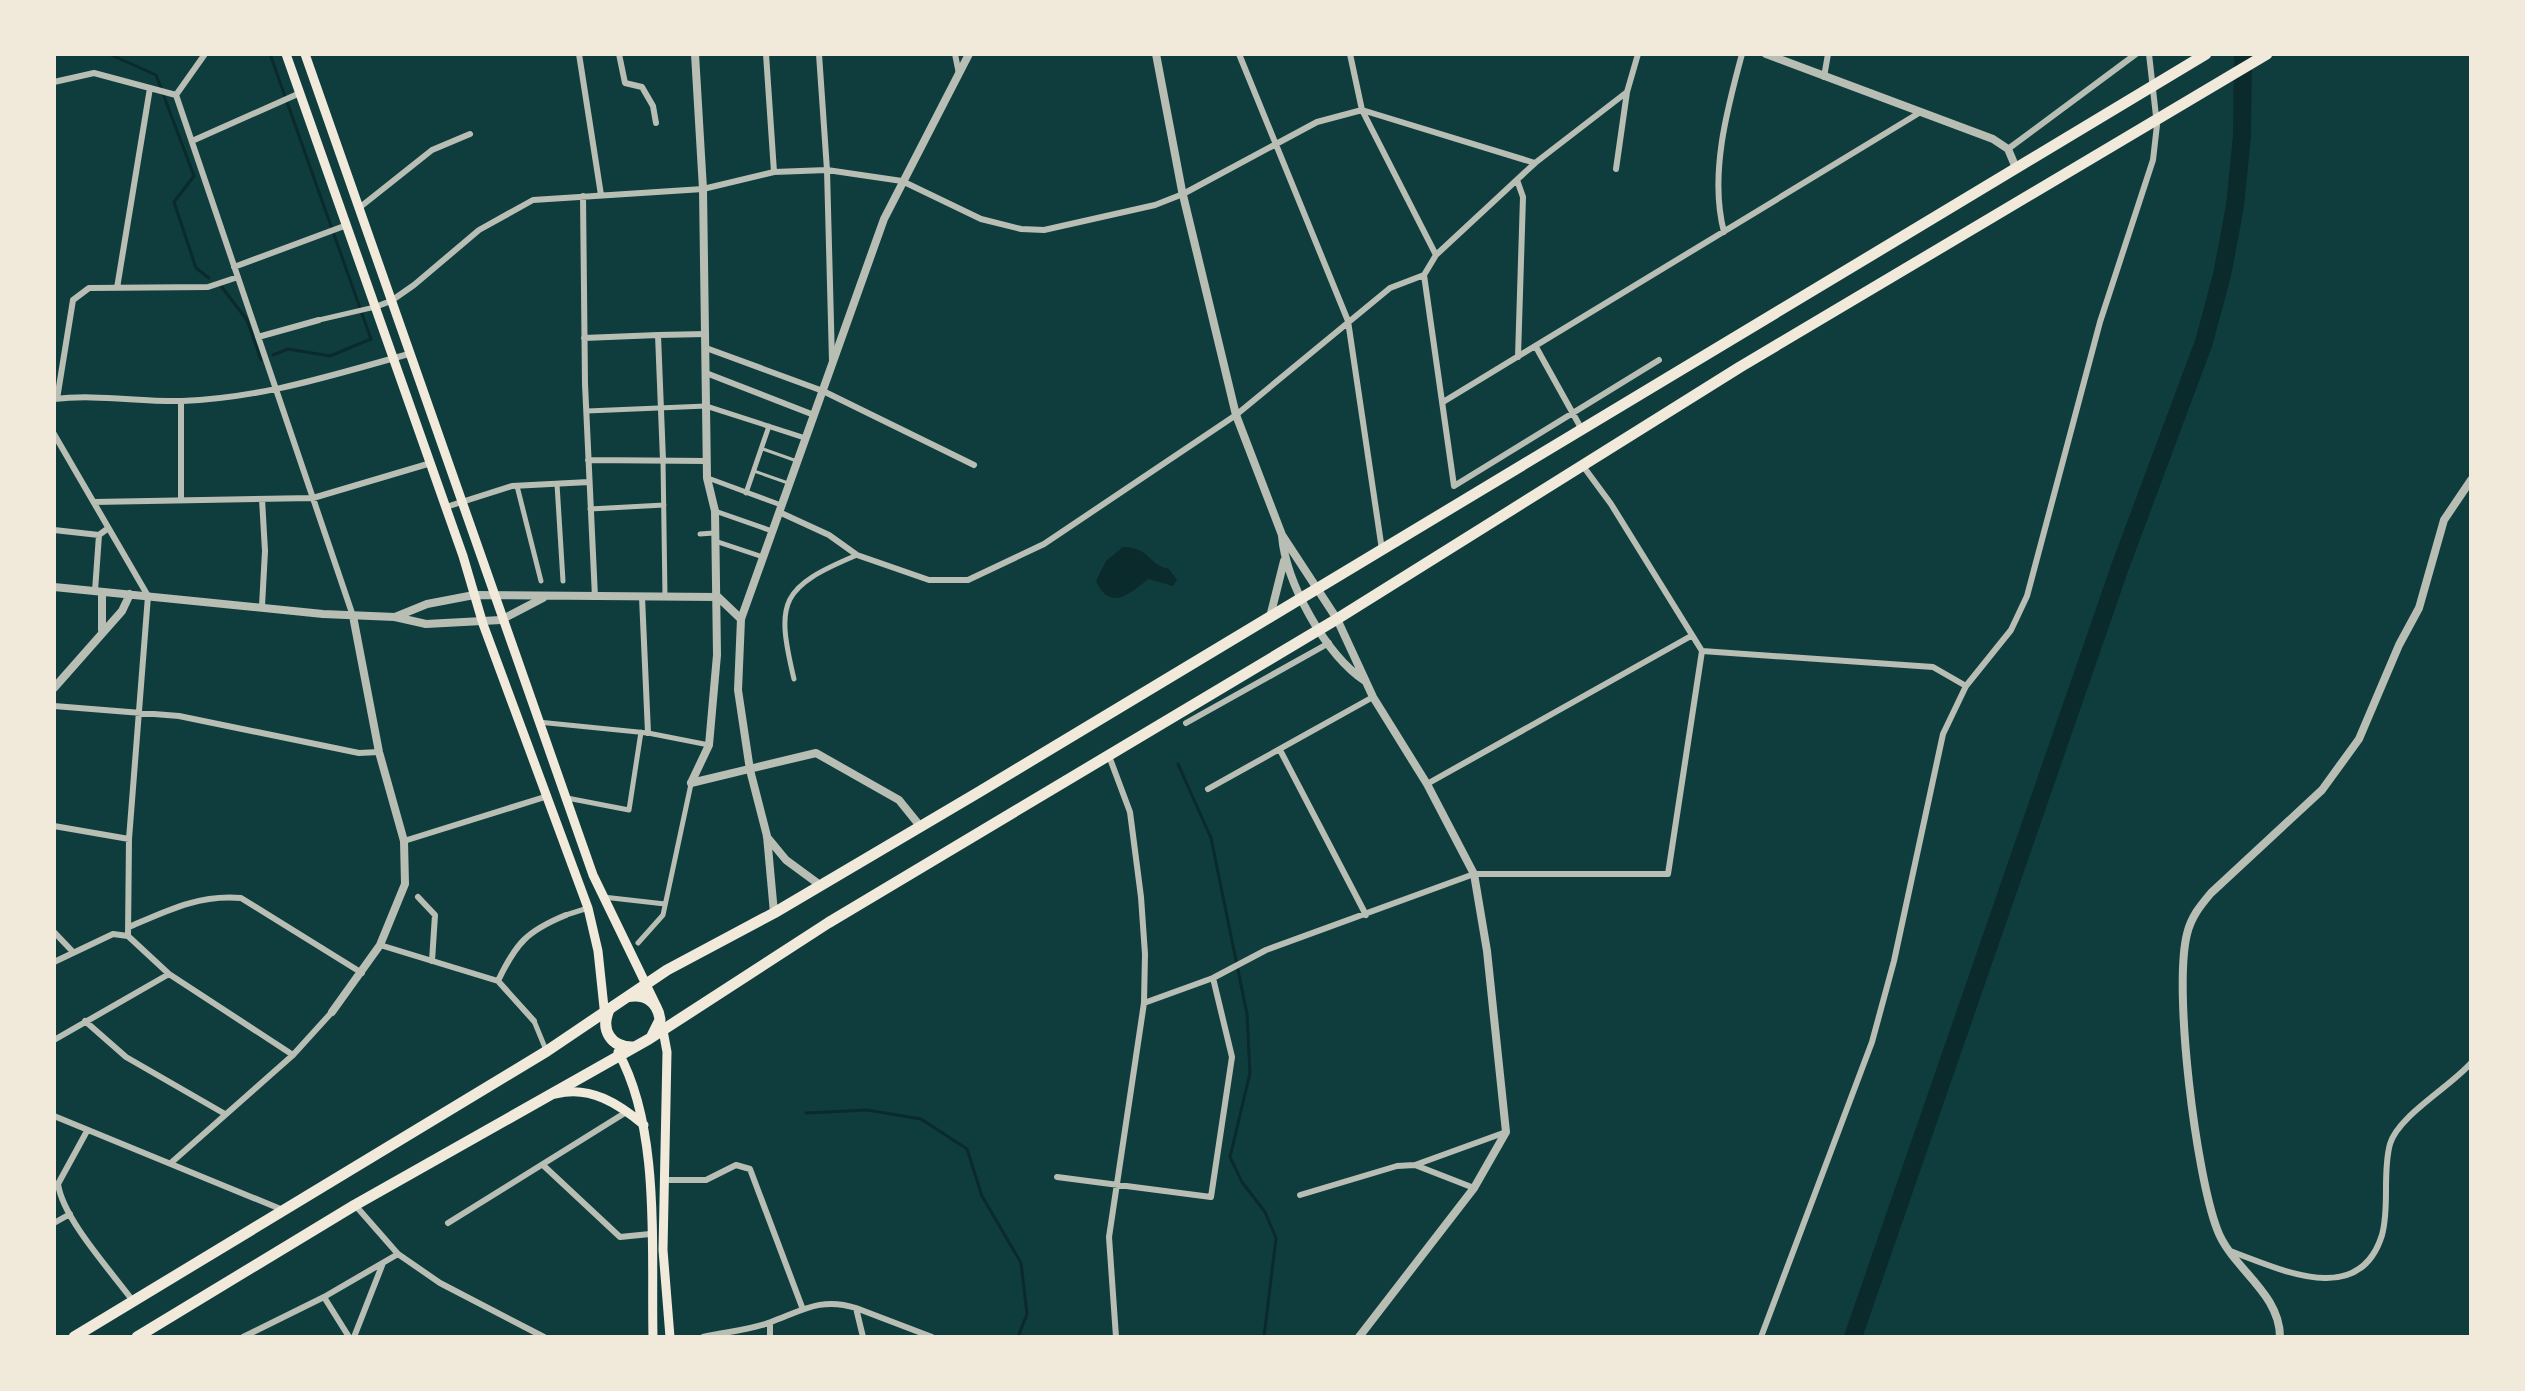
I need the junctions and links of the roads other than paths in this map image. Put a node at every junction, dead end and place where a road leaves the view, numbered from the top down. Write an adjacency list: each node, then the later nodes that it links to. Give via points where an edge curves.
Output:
1 (205, 54): 27 (street)
2 (286, 54): 28 (main road)
3 (305, 54): 47 (main road)
4 (579, 54): 45 (street)
5 (619, 54): 31 (street, via 625,83 642,87)
6 (695, 54): 43 (street)
7 (766, 54): 40 (street)
8 (819, 54): 39 (street)
9 (955, 54): 22 (street)
10 (969, 54): 22 (street)
11 (1156, 54): 44 (street)
12 (1239, 54): 34 (street)
13 (1350, 54): 29 (street)
14 (1638, 54): 26 (street)
15 (1742, 54): 49 (street, via 1721,160)
16 (1766, 54): 23 (street)
17 (1828, 54): 23 (street)
18 (2136, 54): 35 (street)
19 (2149, 54): 153 (street, via 2157,125 2153,160 2100,322 2027,596 2011,630)
20 (2206, 54): 37 (highway)
21 (2267, 54): 93 (highway)
22 (959, 74): 42 (street)
23 (1824, 77): 30 (street)
24 (54, 82): 25 (street, via 94,73)
25 (152, 88): 27 (street); 54 (street)
26 (1627, 92): 36 (street); 38 (street)
27 (176, 95): 33 (street)
28 (296, 95): 33 (street); 48 (main road)
29 (1362, 110): 34 (street, via 1317,122); 36 (street); 50 (street)
30 (1919, 113): 35 (street); 49 (street)
31 (656, 123)
32 (470, 134): 47 (street, via 432,150)
33 (192, 141): 51 (street)
34 (1273, 144): 44 (street); 58 (street)
35 (2008, 149): 37 (street)
36 (1535, 163): 41 (street)
37 (2016, 168): 83 (highway)
38 (1616, 169)
39 (827, 170): 40 (street); 42 (street); 69 (street)
40 (774, 172): 43 (street)
41 (1517, 180): 50 (street); 66 (street, via 1523,197)
42 (902, 181): 44 (street, via 981,219 1032,229 1125,214); 69 (street)
43 (703, 189): 45 (street); 59 (street)
44 (1183, 194): 81 (street)
45 (601, 195): 46 (street)
46 (583, 196): 55 (street, via 533,200 479,230); 62 (street)
47 (359, 208): 55 (main road)
48 (343, 226): 51 (street); 56 (main road)
49 (1724, 232): 63 (street)
50 (1436, 255): 52 (street)
51 (234, 267): 53 (street)
52 (1424, 275): 58 (street, via 1390,288); 75 (street)
53 (238, 277): 54 (street, via 208,287); 61 (street)
54 (117, 288): 73 (street, via 89,288 73,300)
55 (391, 301): 56 (street); 65 (main road)
56 (370, 308): 57 (street); 67 (main road)
57 (319, 320): 61 (street)
58 (1348, 321): 81 (street); 119 (street)
59 (706, 334): 60 (street); 64 (street)
60 (658, 335): 62 (street); 77 (street)
61 (258, 337): 71 (street)
62 (584, 338): 78 (street)
63 (1536, 347): 66 (street); 79 (street)
64 (706, 348): 70 (street); 72 (street)
65 (409, 354): 67 (street); 106 (main road)
66 (1518, 357): 75 (street)
67 (393, 358): 71 (street); 91 (main road)
68 (1659, 360): 79 (street)
69 (832, 365): 72 (street)
70 (706, 373): 76 (street); 80 (street)
71 (277, 391): 74 (street); 102 (street)
72 (823, 391): 80 (street); 92 (street)
73 (56, 399): 74 (street)
74 (181, 401): 104 (street)
75 (1443, 402): 79 (street, via 1454,486)
76 (706, 406): 77 (street); 82 (street); 89 (street)
77 (660, 408): 78 (street); 88 (street)
78 (587, 411): 87 (street)
79 (1572, 412): 83 (street)
80 (814, 415): 85 (street)
81 (1236, 415): 117 (street); 120 (street, via 1044,544 968,580 929,580)
82 (769, 426): 85 (street); 86 (street)
83 (1581, 428): 119 (highway)
84 (54, 434): 105 (street)
85 (805, 438): 90 (street)
86 (762, 448): 90 (lane); 94 (street)
87 (588, 460): 88 (street); 97 (street)
88 (663, 460): 89 (street); 107 (street)
89 (706, 461): 95 (street)
90 (797, 461): 99 (street)
91 (431, 463): 102 (street); 108 (main road)
92 (974, 465)
93 (1583, 466): 143 (highway); 148 (street)
94 (754, 471): 99 (lane); 101 (street)
95 (707, 478): 101 (street); 111 (street)
96 (2471, 480): 236 (street, via 2444,520 2419,608 2359,739 2322,790 2211,893 2195,912 2187,935 2181,991 2198,1146 2217,1231)
97 (589, 482): 98 (street); 110 (street)
98 (557, 484): 100 (street); 124 (street)
99 (789, 484): 109 (street)
100 (517, 486): 106 (street); 123 (street)
101 (746, 493): 109 (street)
102 (313, 498): 103 (street); 139 (street)
103 (262, 499): 104 (street); 138 (street)
104 (181, 500): 105 (street)
105 (94, 502): 112 (street)
106 (459, 502): 108 (street); 130 (main road)
107 (664, 505): 110 (street); 132 (street)
108 (446, 507): 129 (main road)
109 (780, 508): 114 (street); 120 (street)
110 (590, 509): 133 (street)
111 (715, 511): 114 (street); 118 (street)
112 (107, 529): 116 (street); 131 (street)
113 (54, 530): 116 (street)
114 (772, 531): 121 (street)
115 (700, 534): 118 (street)
116 (99, 535): 127 (street)
117 (1282, 535): 122 (street); 126 (street)
118 (714, 537): 121 (street); 135 (street)
119 (1382, 550): 126 (highway)
120 (857, 555): 151 (street, via 811,575 784,610 783,631)
121 (763, 557): 142 (street)
122 (1284, 560): 137 (street); 141 (street)
123 (541, 581)
124 (563, 581)
125 (54, 587): 127 (street)
126 (1319, 587): 137 (highway); 143 (street)
127 (98, 591): 128 (street); 147 (street)
128 (130, 594): 131 (street); 147 (street, via 122,611)
129 (474, 595): 130 (street); 140 (street); 145 (main road)
130 (493, 595): 136 (street); 144 (main road)
131 (148, 596): 138 (street); 157 (street)
132 (665, 596): 134 (street); 135 (street)
133 (595, 597): 134 (street); 136 (street)
134 (642, 597): 160 (street)
135 (718, 597): 142 (street); 161 (street)
136 (543, 598): 144 (street)
137 (1301, 598): 141 (highway); 146 (street)
138 (262, 606): 139 (street)
139 (353, 616): 140 (street); 163 (street)
140 (395, 617): 145 (street, via 426,624)
141 (1270, 617): 172 (highway)
142 (741, 619): 165 (street, via 737,676)
143 (1337, 619): 146 (highway); 152 (street)
144 (501, 620): 145 (street); 158 (main road)
145 (483, 624): 169 (main road)
146 (1320, 629): 149 (street); 164 (highway)
147 (102, 630): 154 (street)
148 (1691, 636): 150 (street); 167 (street)
149 (1329, 643): 152 (street, via 1348,670); 159 (street)
150 (1702, 651): 153 (street, via 1933,667); 176 (street, via 1668,874)
151 (794, 679)
152 (1365, 681): 155 (street)
153 (1966, 686): 257 (street, via 1943,734 1872,1042)
154 (54, 688)
155 (1373, 697): 162 (street); 167 (street)
156 (54, 706): 157 (street)
157 (137, 710): 163 (street, via 359,753); 174 (street)
158 (537, 722): 160 (street); 170 (main road)
159 (1186, 723)
160 (644, 732): 161 (street); 170 (street, via 629,810)
161 (709, 745): 166 (street)
162 (1280, 750): 168 (street); 184 (street)
163 (379, 752): 175 (street)
164 (1107, 754): 199 (street, via 1130,812 1141,897); 205 (highway)
165 (750, 770): 166 (street); 172 (street, via 816,753 899,800); 173 (street)
166 (691, 783): 180 (street)
167 (1427, 784): 176 (street)
168 (1208, 789)
169 (548, 796): 175 (street); 181 (main road)
170 (566, 797): 179 (main road)
171 (54, 826): 174 (street)
172 (920, 826): 177 (highway)
173 (767, 836): 177 (street, via 786,860); 182 (street)
174 (129, 839): 185 (street)
175 (404, 841): 189 (street, via 405,884)
176 (1474, 874): 184 (street); 220 (street)
177 (820, 885): 182 (highway)
178 (418, 897): 191 (street, via 435,915)
179 (602, 897): 180 (street); 197 (main road)
180 (665, 904): 188 (street, via 663,915)
181 (588, 908): 183 (street); 202 (main road)
182 (774, 913): 197 (highway)
183 (566, 915): 196 (street, via 531,932 513,949)
184 (1366, 915): 195 (street, via 1261,953)
185 (129, 927): 187 (street); 193 (street, via 190,901 241,898)
186 (54, 932): 190 (street)
187 (128, 936): 190 (street, via 113,934); 194 (street)
188 (638, 943)
189 (380, 945): 191 (street); 193 (street)
190 (73, 952): 192 (street)
191 (432, 961): 196 (street)
192 (54, 962)
193 (362, 973): 201 (street)
194 (169, 974): 203 (street); 211 (street)
195 (1213, 978): 199 (street); 227 (street, via 1232,1057 1211,1197)
196 (498, 981): 204 (street)
197 (646, 983): 198 (highway); 200 (main road)
198 (627, 997): 200 (highway, via 643,996); 202 (highway)
199 (1144, 1003): 227 (street)
200 (657, 1009): 205 (main road); 206 (highway, via 658,1028)
201 (332, 1012): 211 (street)
202 (607, 1013): 208 (highway); 210 (highway)
203 (85, 1021): 207 (street); 216 (street, via 126,1057)
204 (534, 1021): 210 (street)
205 (663, 1030): 206 (highway); 225 (main road)
206 (649, 1039): 209 (highway)
207 (54, 1040)
208 (613, 1042): 209 (highway); 212 (main road)
209 (634, 1047): 212 (highway)
210 (547, 1051): 231 (highway)
211 (293, 1055): 216 (street)
212 (620, 1055): 214 (highway); 218 (main road)
213 (2471, 1063): 236 (street, via 2404,1120 2390,1144 2381,1237 2361,1270 2337,1280 2303,1275)
214 (527, 1105): 215 (main road, via 569,1091 602,1097); 230 (highway)
215 (628, 1111): 218 (main road); 223 (street)
216 (225, 1114): 221 (street)
217 (54, 1116): 219 (street)
218 (646, 1126): 235 (main road)
219 (87, 1131): 221 (street); 226 (street)
220 (1506, 1132): 222 (street); 228 (street)
221 (172, 1162): 231 (street)
222 (1415, 1165): 228 (street); 229 (street)
223 (544, 1166): 234 (street); 235 (street, via 620,1237)
224 (1057, 1177): 227 (street)
225 (664, 1180): 241 (street, via 706,1180 736,1165 750,1169); 250 (main road)
226 (56, 1184): 232 (street)
227 (1115, 1184): 255 (street, via 1109,1237)
228 (1474, 1188): 256 (street)
229 (1300, 1195)
230 (355, 1205): 237 (street); 246 (highway)
231 (283, 1210): 240 (highway)
232 (70, 1214): 233 (street); 240 (street)
233 (54, 1223)
234 (448, 1223)
235 (650, 1234): 249 (main road)
236 (2230, 1251): 258 (street, via 2272,1305)
237 (398, 1254): 238 (street); 248 (street, via 440,1283)
238 (383, 1263): 239 (street); 247 (street)
239 (324, 1297): 244 (street); 247 (street)
240 (133, 1302): 245 (highway)
241 (802, 1307): 242 (street, via 823,1302); 243 (street)
242 (856, 1308): 253 (street); 254 (street)
243 (770, 1323): 251 (street); 252 (street)
244 (247, 1336)
245 (74, 1337)
246 (137, 1337)
247 (351, 1337)
248 (544, 1337)
249 (653, 1337)
250 (670, 1337)
251 (703, 1337)
252 (770, 1337)
253 (863, 1337)
254 (932, 1337)
255 (1116, 1337)
256 (1359, 1337)
257 (1761, 1337)
258 (2280, 1337)

